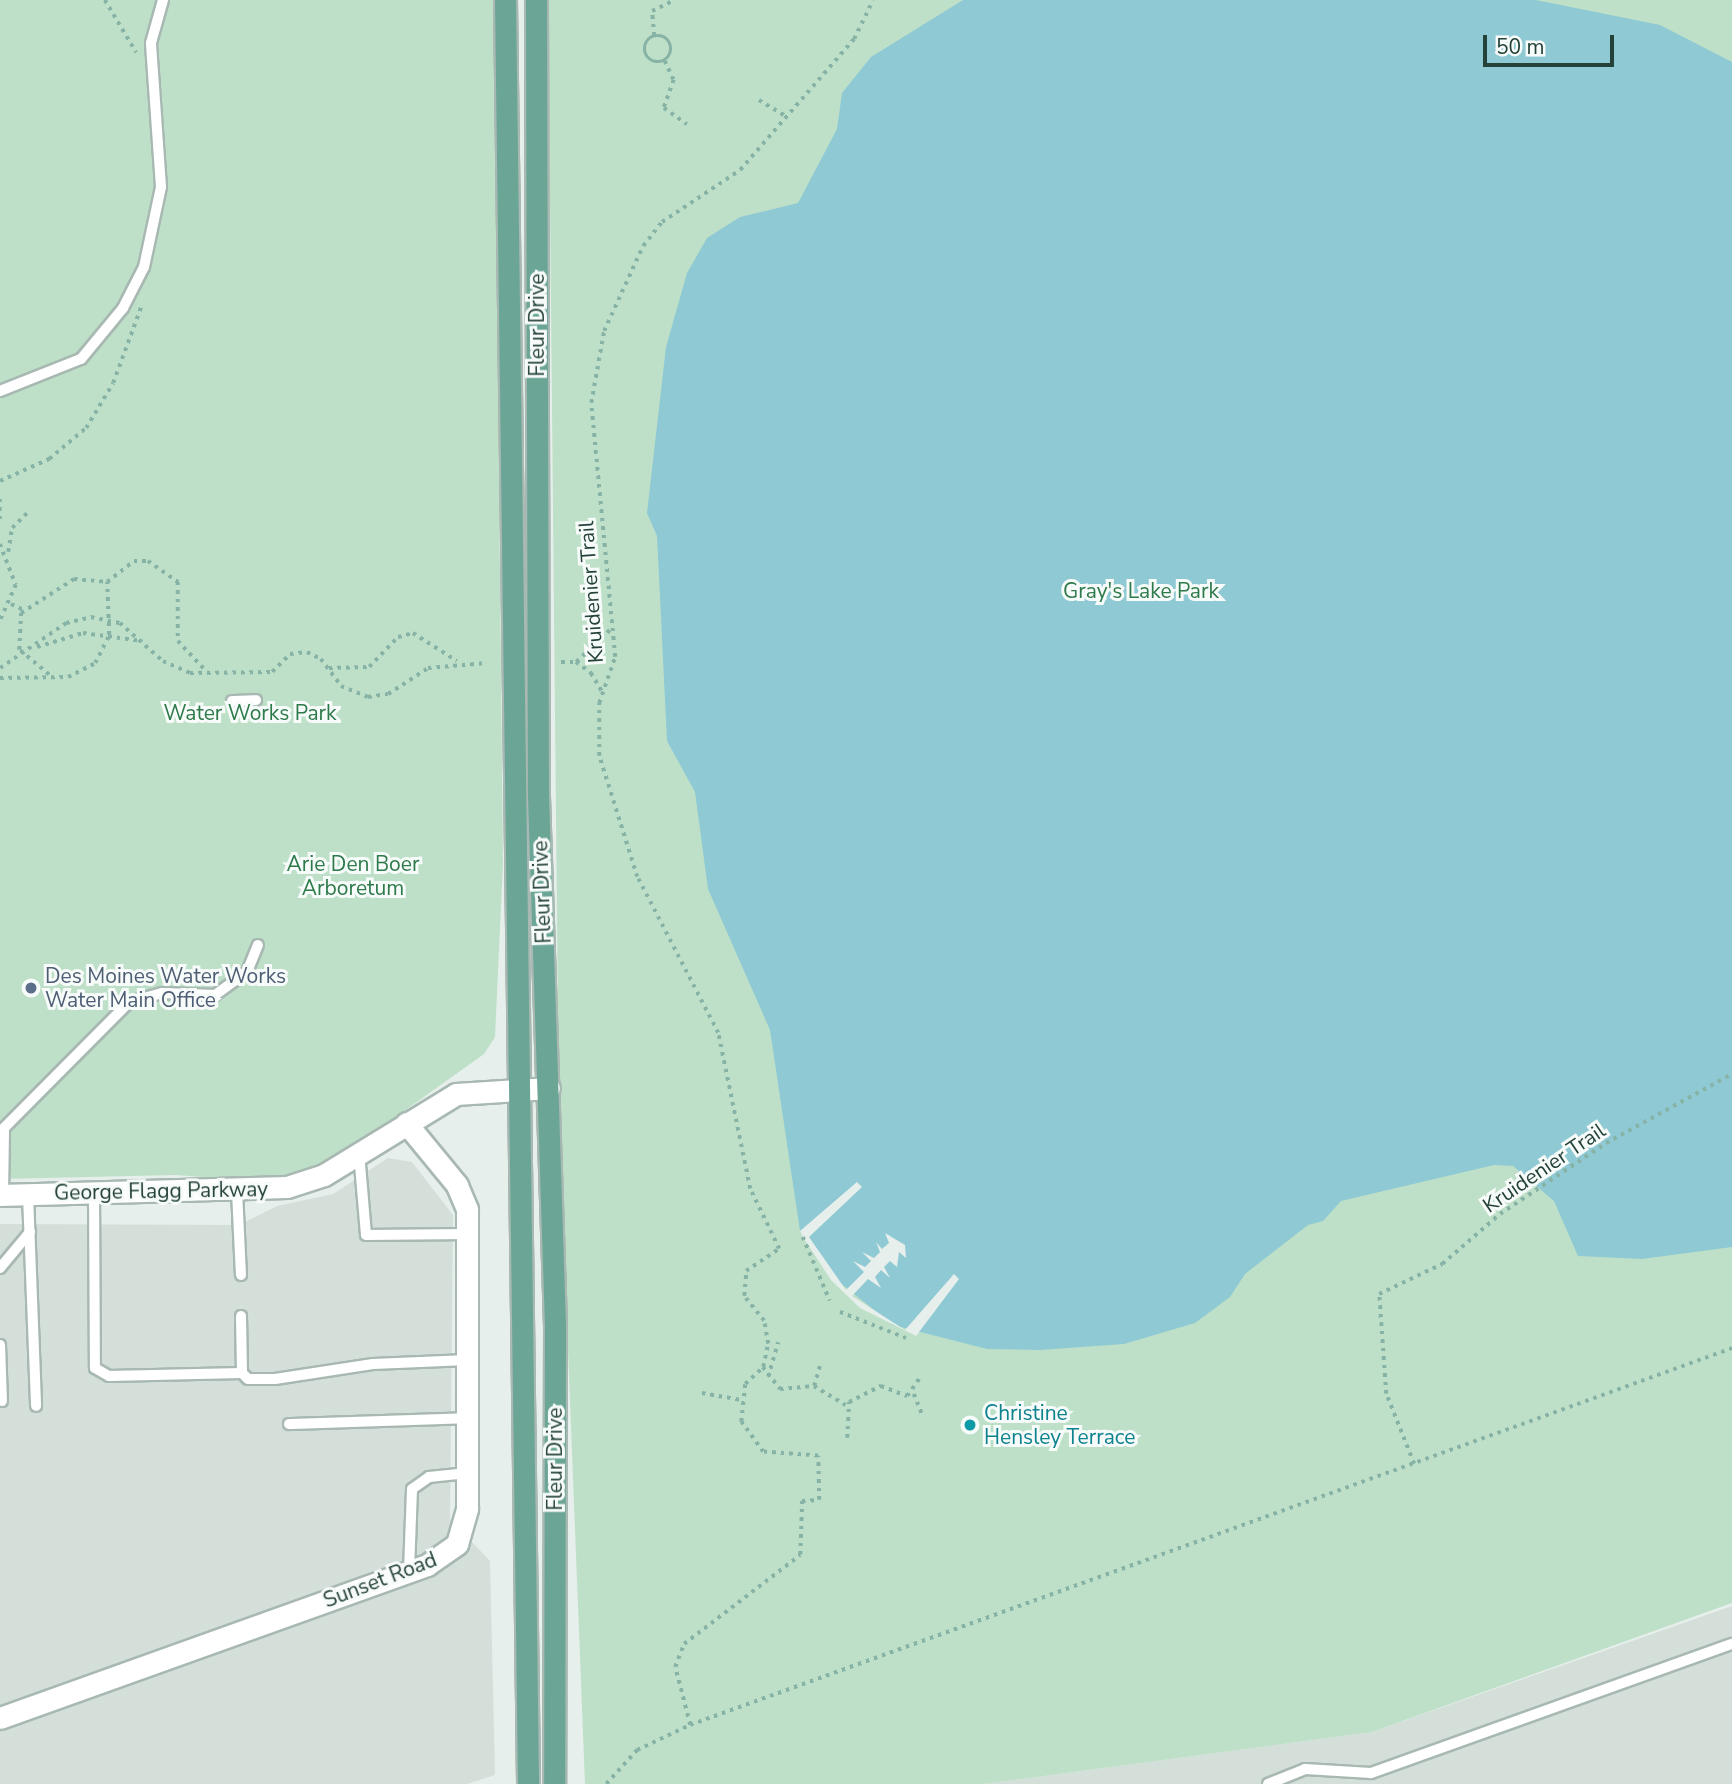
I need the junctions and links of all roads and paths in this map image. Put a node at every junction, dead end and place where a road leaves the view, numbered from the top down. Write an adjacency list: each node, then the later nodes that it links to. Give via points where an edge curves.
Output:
1 (104, 0): 8 (path)
2 (163, 0): 14 (lane, via 151,43 161,187 144,267 123,308 81,359)
3 (505, 0): 46 (main road, Fleur Drive)
4 (536, 0): 45 (main road, Fleur Drive, via 538,796)
5 (675, 0): 7 (path, via 652,11)
6 (873, 0): 11 (path, Kruidenier Trail, via 854,38)
7 (654, 36): 9 (path, via 671,45); 9 (path, via 645,54)
8 (139, 58)
9 (665, 61): 12 (path, via 674,80 664,108)
10 (759, 100): 11 (path)
11 (787, 117): 26 (path, Kruidenier Trail, via 740,170 662,222 622,285 604,331 589,431)
12 (687, 124)
13 (143, 297): 15 (path, via 113,383 86,428 49,459)
14 (0, 391)
15 (0, 481)
16 (0, 499): 18 (path)
17 (27, 513): 20 (path, via 9,537)
18 (0, 522)
19 (0, 544): 20 (path)
20 (8, 555): 22 (path, via 16,584)
21 (107, 582): 23 (path, via 74,579); 24 (path); 37 (path, via 134,561 163,565 182,592 177,626 182,651 199,670)
22 (11, 604): 23 (path); 25 (path)
23 (24, 610): 30 (path, via 15,634)
24 (108, 618): 27 (path); 28 (path); 29 (path, via 66,622)
25 (0, 621)
26 (612, 628): 33 (path); 40 (path, Kruidenier Trail, via 615,657)
27 (109, 635): 28 (path); 29 (path, via 67,635); 38 (path, via 94,663)
28 (144, 642): 37 (path, via 179,669)
29 (32, 649): 30 (path)
30 (23, 656): 35 (path); 38 (path)
31 (458, 662): 34 (path); 36 (path, via 428,668 388,694 368,697 341,686); 36 (path, via 413,633 398,637 369,667)
32 (561, 662): 33 (path)
33 (576, 662): 40 (path)
34 (487, 663)
35 (0, 668)
36 (329, 668): 37 (path, via 314,655 298,652 272,672)
37 (215, 674)
38 (54, 677): 39 (path)
39 (0, 678)
40 (602, 691): 68 (path, Kruidenier Trail, via 597,733 602,766 637,877 718,1033 750,1189 779,1249 752,1263 744,1286 767,1330)
41 (256, 700): 42 (lane)
42 (232, 701)
43 (258, 945): 48 (lane, via 247,972 215,995 134,997)
44 (1732, 1074): 83 (path, Kruidenier Trail, via 1606,1143 1500,1214 1442,1264 1379,1294 1386,1394)
45 (549, 1088): 46 (street, George Flagg Parkway); 91 (main road, Fleur Drive)
46 (516, 1089): 47 (street, George Flagg Parkway, via 456,1094); 90 (main road, Fleur Drive)
47 (406, 1123): 49 (street, George Flagg Parkway); 55 (street, Sunset Road, via 463,1195)
48 (2, 1126): 52 (lane)
49 (359, 1153): 50 (street, George Flagg Parkway, via 287,1187); 55 (lane, via 366,1235)
50 (237, 1191): 51 (street, George Flagg Parkway); 58 (lane)
51 (94, 1194): 53 (street, George Flagg Parkway); 69 (lane, via 96,1368 109,1376)
52 (1, 1195): 53 (street, George Flagg Parkway)
53 (28, 1195): 54 (lane)
54 (30, 1232): 57 (lane); 78 (lane)
55 (469, 1234): 66 (street, Sunset Road)
56 (803, 1237): 59 (path)
57 (0, 1268)
58 (241, 1275)
59 (830, 1301)
60 (840, 1312): 62 (path)
61 (241, 1315): 69 (lane)
62 (906, 1338)
63 (778, 1342): 71 (path)
64 (0, 1345): 76 (lane)
65 (1732, 1348): 83 (path)
66 (468, 1360): 69 (lane, via 373,1364 275,1379 248,1379); 80 (street, Sunset Road)
67 (820, 1365): 72 (path)
68 (763, 1367): 71 (path); 75 (path, via 745,1384)
69 (242, 1373)
70 (921, 1376): 74 (path)
71 (768, 1377): 72 (path, via 788,1393)
72 (814, 1386): 77 (path)
73 (702, 1393): 75 (path)
74 (914, 1393): 77 (path, via 901,1397 877,1387); 79 (path)
75 (741, 1400): 88 (path, via 743,1429 763,1452 817,1455 819,1500 802,1501 803,1542 793,1563 684,1644 675,1667)
76 (2, 1401)
77 (846, 1405): 82 (path)
78 (36, 1406)
79 (922, 1414)
80 (468, 1418): 81 (lane); 84 (street, Sunset Road)
81 (289, 1424)
82 (847, 1438)
83 (1414, 1464): 88 (path)
84 (468, 1473): 85 (street, Sunset Road, via 467,1508 457,1544); 85 (lane, via 429,1477 412,1489)
85 (410, 1571): 87 (street, Sunset Road)
86 (1732, 1644): 89 (lane, via 1371,1773)
87 (0, 1718)
88 (690, 1725): 92 (path, via 637,1750)
89 (1342, 1771): 93 (lane, via 1305,1769); 94 (lane)
90 (528, 1784)
91 (554, 1784)
92 (606, 1784)
93 (1268, 1784)
94 (1347, 1784)

